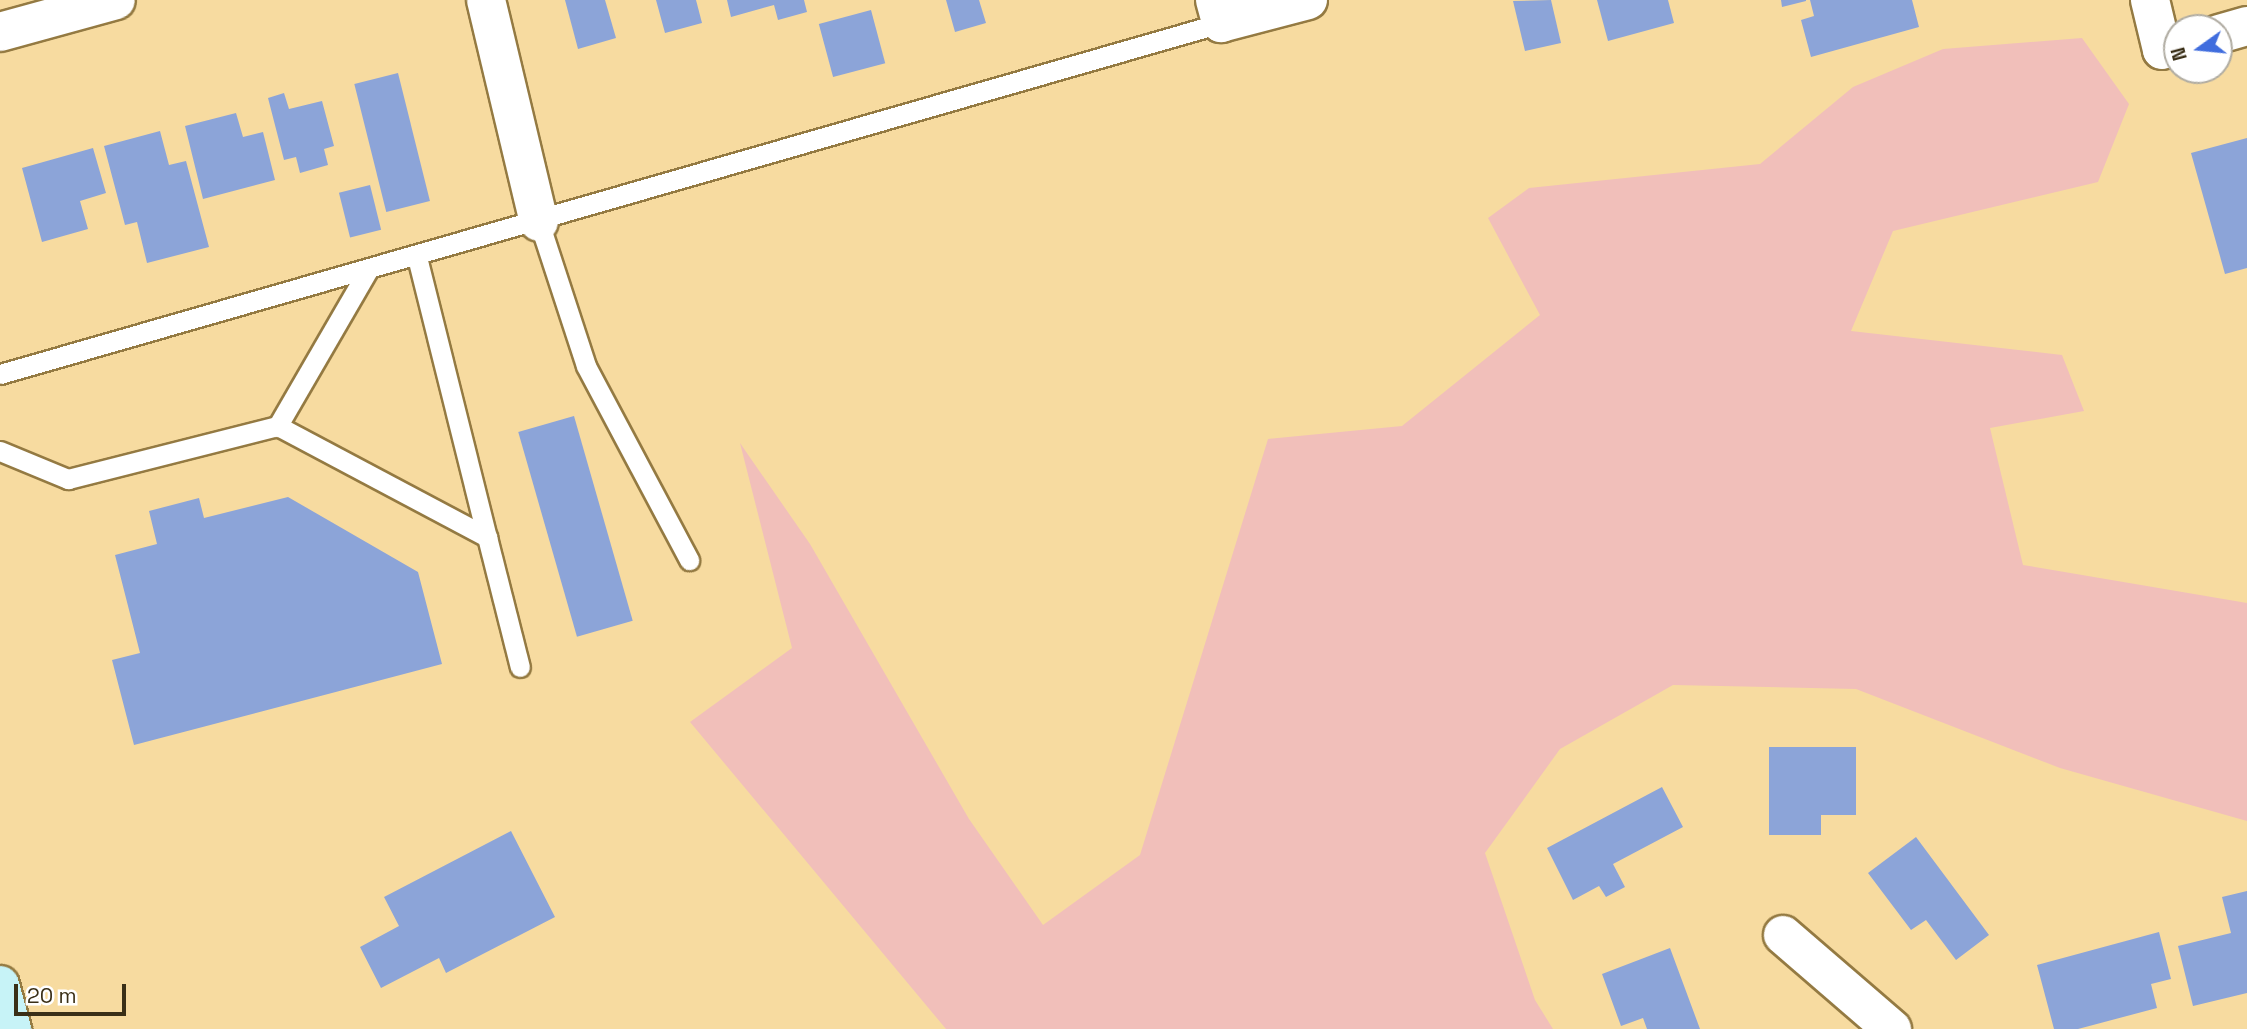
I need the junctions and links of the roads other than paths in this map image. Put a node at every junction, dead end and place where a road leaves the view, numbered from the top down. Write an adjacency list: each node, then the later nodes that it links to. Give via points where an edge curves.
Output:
1 (116, 0): 7 (street)
2 (486, 0): 8 (street)
3 (1308, 0): 5 (street)
4 (2150, 0): 6 (street)
5 (1218, 11): 8 (lane)
6 (2163, 31)
7 (0, 32)
8 (539, 222): 9 (lane); 15 (lane, via 586,366)
9 (417, 257): 10 (lane); 14 (lane)
10 (368, 270): 11 (lane); 12 (lane)
11 (0, 374)
12 (277, 427): 13 (lane, via 68,480); 14 (lane)
13 (0, 452)
14 (487, 537): 16 (lane)
15 (689, 560)
16 (520, 667)
17 (1783, 935): 20 (street)
18 (0, 985): 19 (street)
19 (12, 1029)
20 (1892, 1029)

